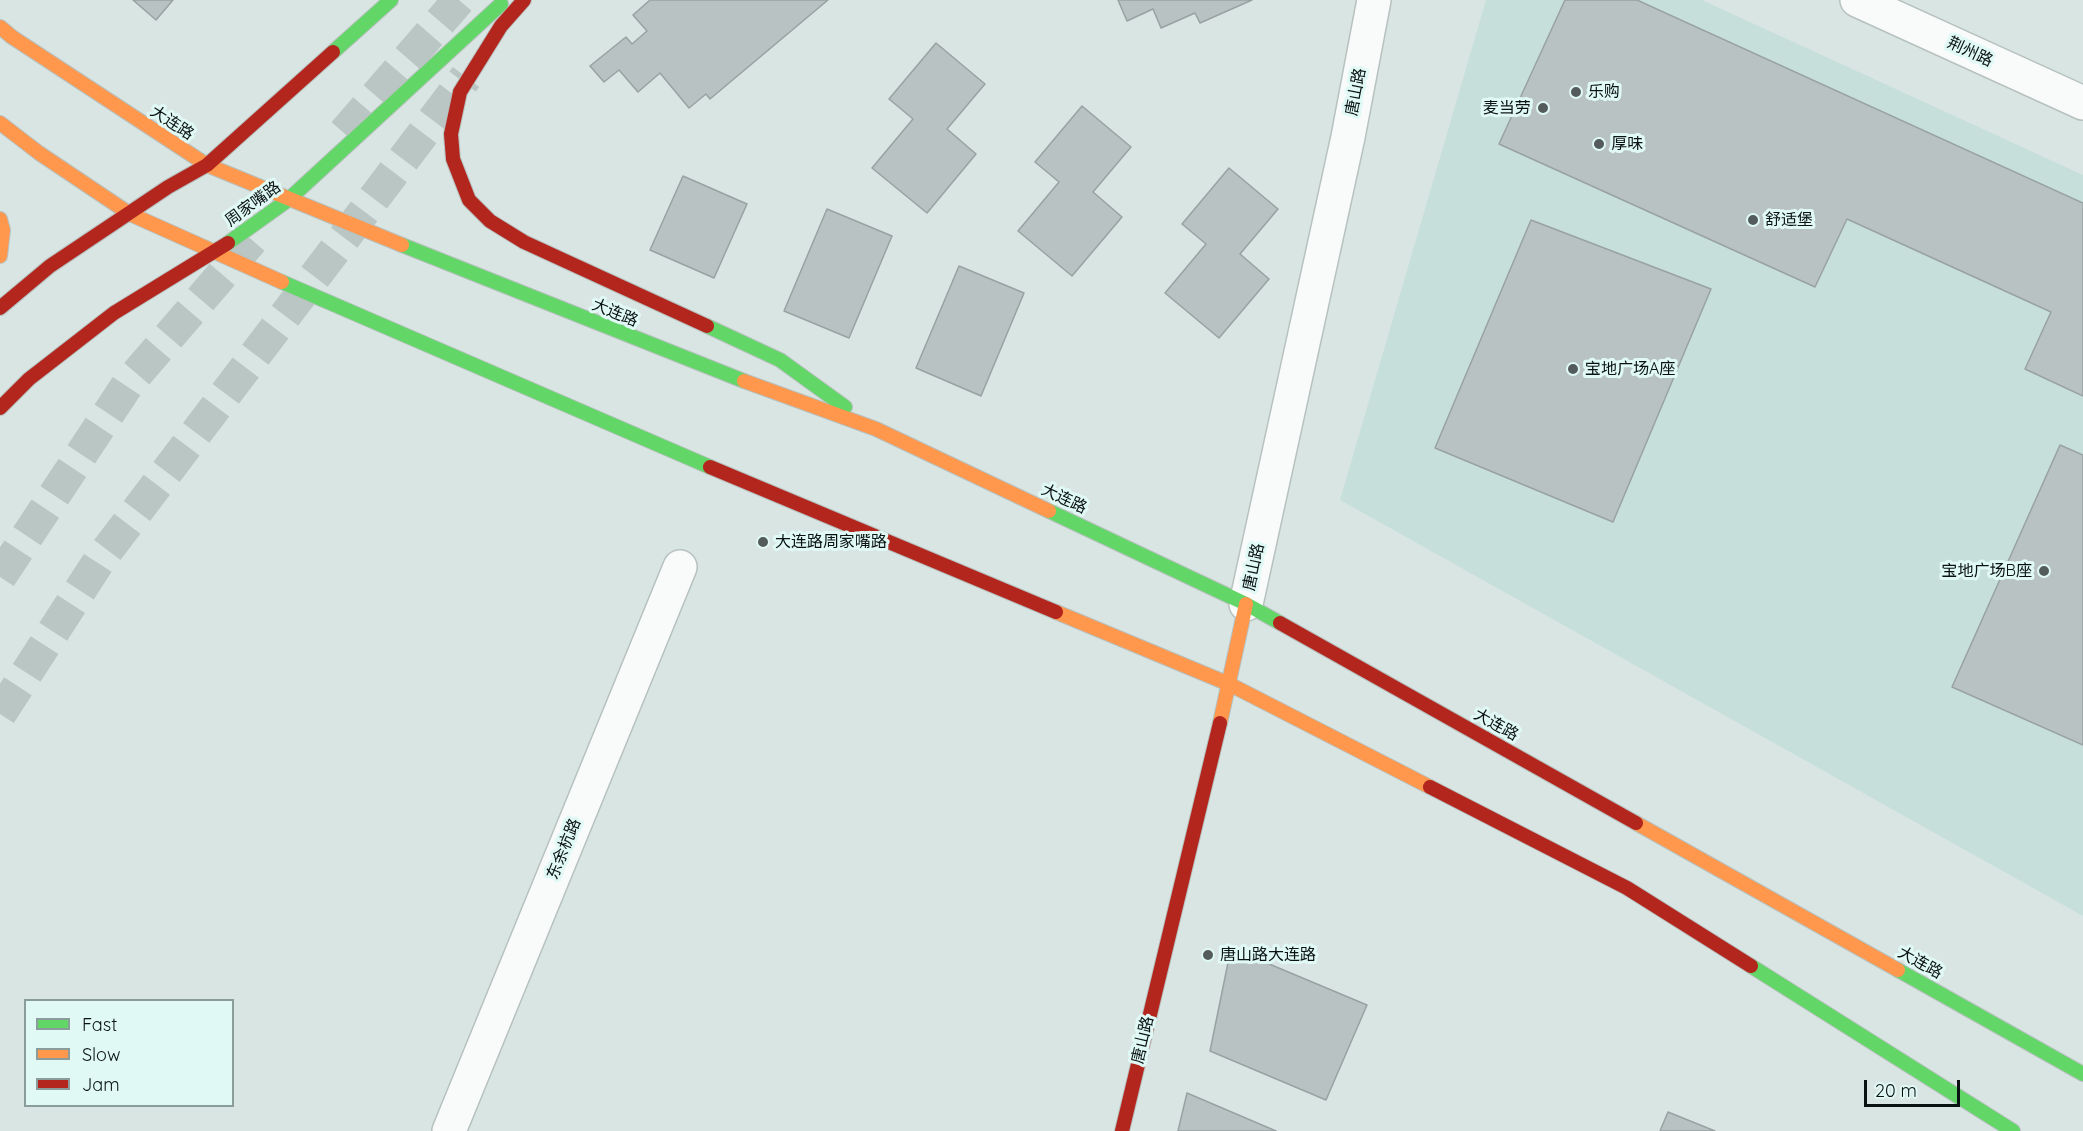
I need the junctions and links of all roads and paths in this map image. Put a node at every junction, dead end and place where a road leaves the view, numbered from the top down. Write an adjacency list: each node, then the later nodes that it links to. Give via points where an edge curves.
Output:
1 (391, 0): 9 (main road)
2 (505, 0): 10 (main road, 周家嘴路)
3 (524, 0): 17 (main road, via 501,26 460,92 451,134 453,159 469,200 490,221 524,242 780,360)
4 (1374, 0): 19 (street, 唐山路, via 1348,137)
5 (1857, 0): 7 (street, 荆州路)
6 (0, 27): 9 (main road, 大连路)
7 (2083, 103)
8 (0, 123): 11 (main road)
9 (207, 165): 10 (main road, 大连路); 11 (main road)
10 (288, 200): 13 (main road, 周家嘴路); 17 (main road, 大连路, via 783,397)
11 (130, 214): 13 (main road); 15 (main road, via 50,266)
12 (0, 219): 14 (main road)
13 (214, 252): 16 (main road, 周家嘴路, via 114,313 29,379); 20 (main road, via 780,497)
14 (0, 256)
15 (0, 308)
16 (0, 408)
17 (876, 429): 19 (main road, 大连路)
18 (680, 567): 22 (street, 东余杭路)
19 (1246, 603): 20 (main road, 唐山路); 21 (main road, 大连路)
20 (1230, 684): 23 (main road, 唐山路); 24 (main road, via 1627,888)
21 (2083, 1074)
22 (449, 1131)
23 (1122, 1131)
24 (2013, 1131)

